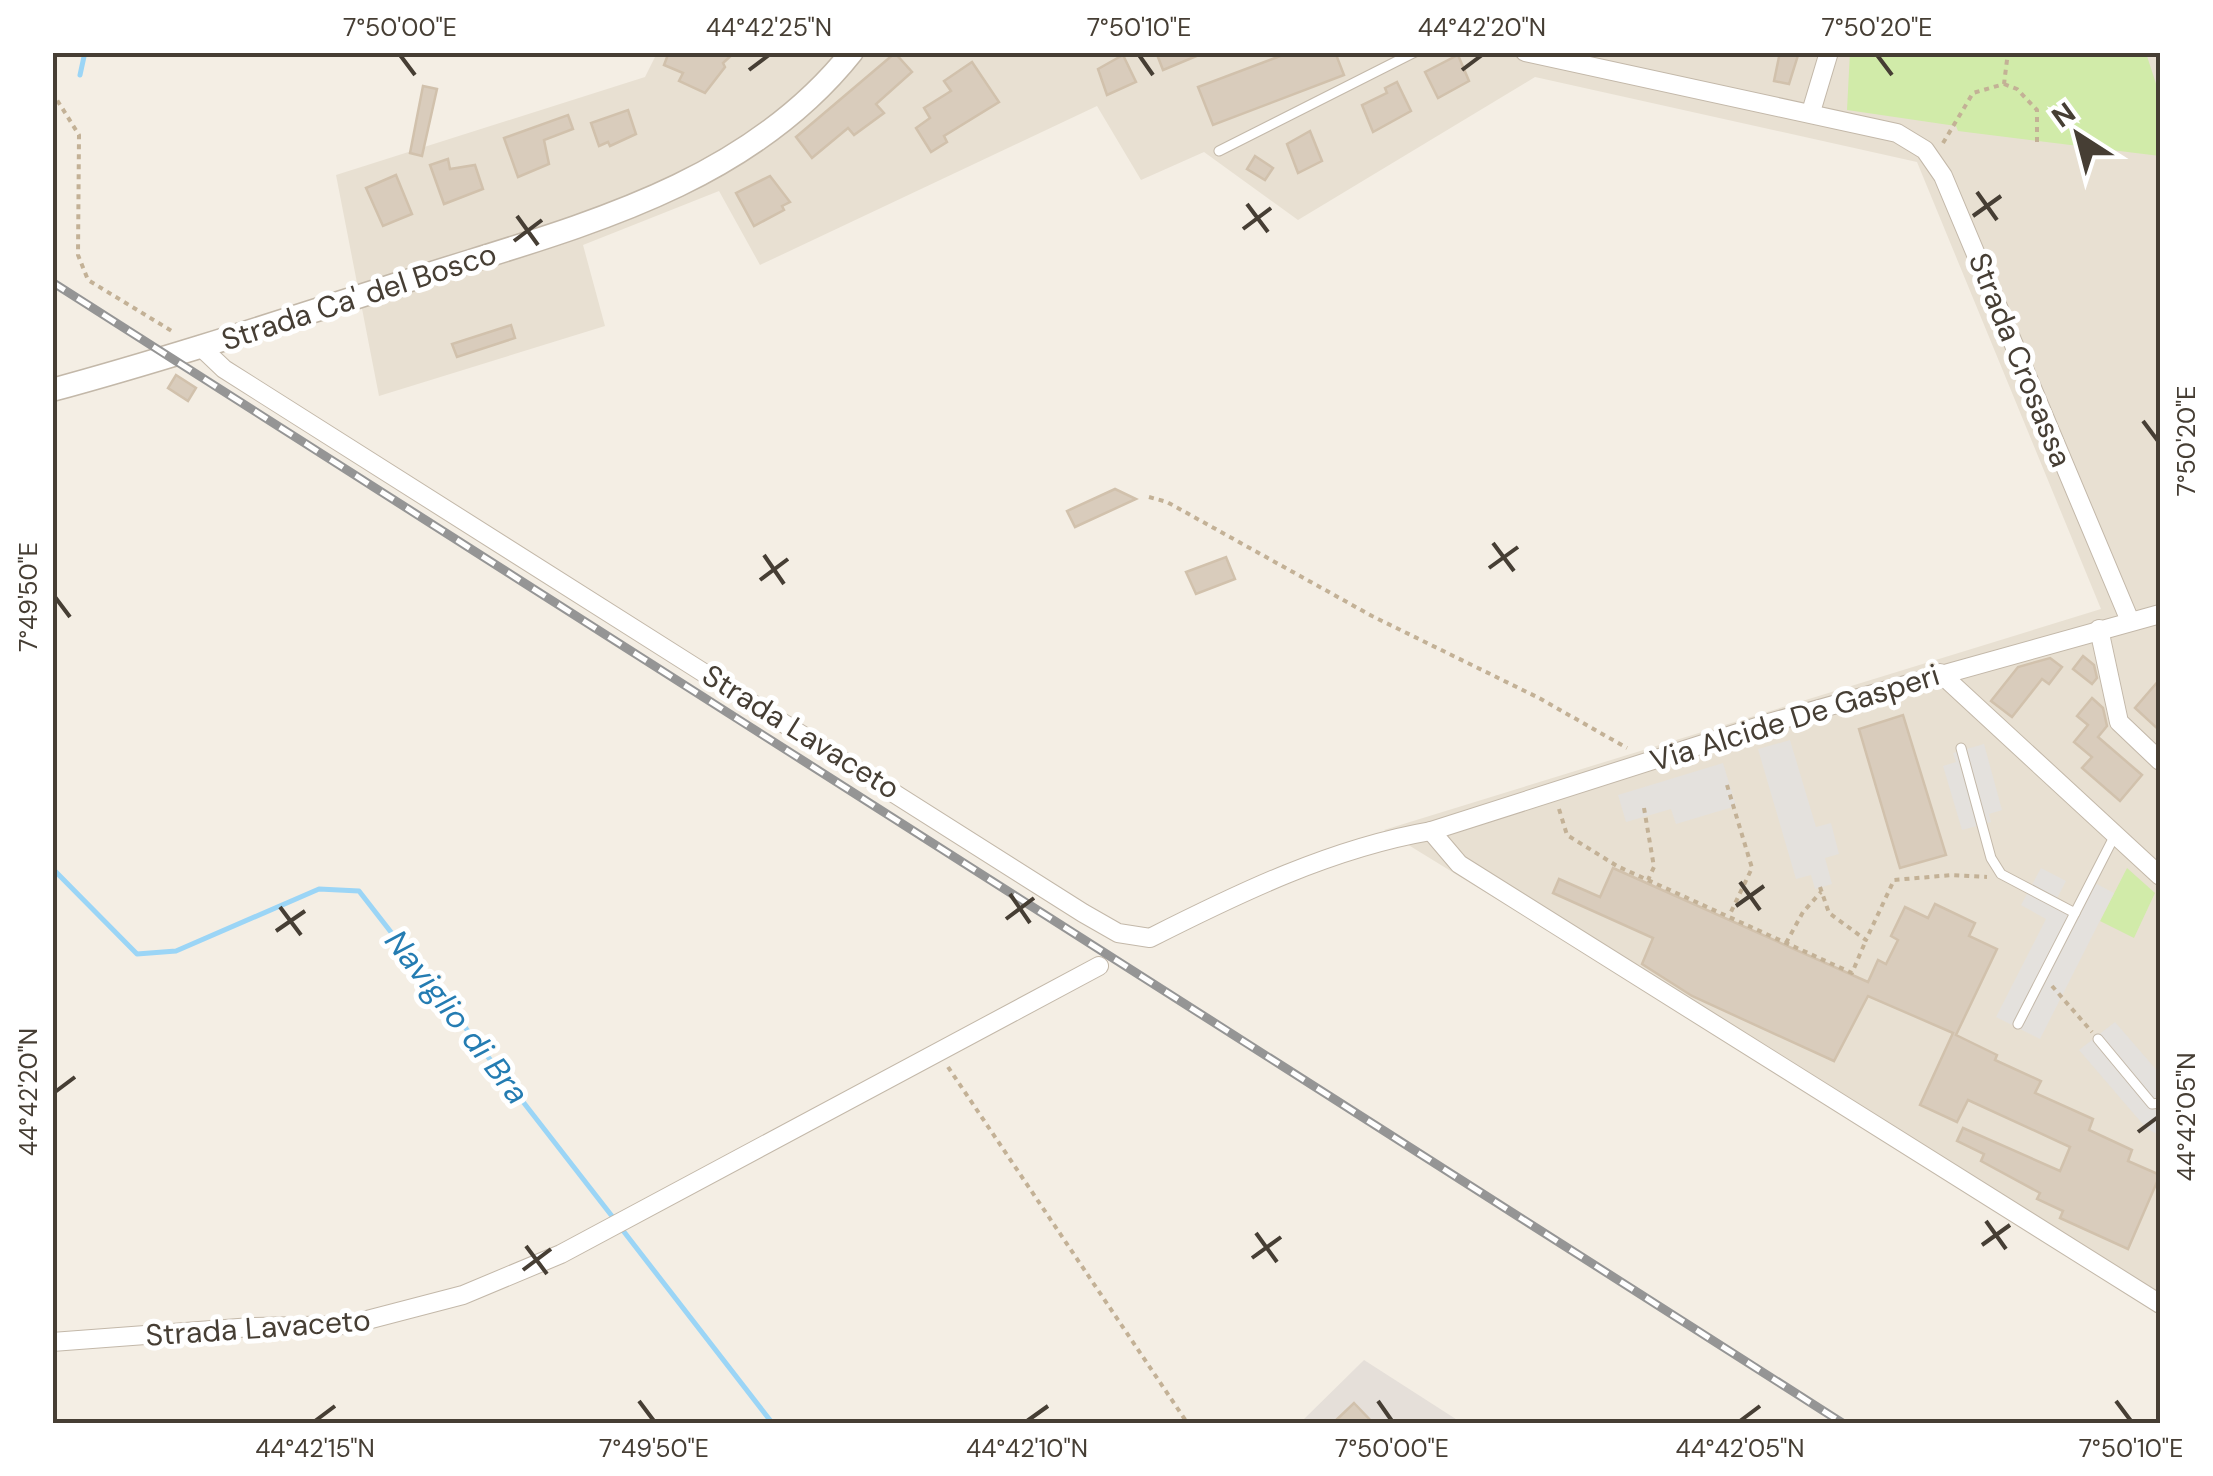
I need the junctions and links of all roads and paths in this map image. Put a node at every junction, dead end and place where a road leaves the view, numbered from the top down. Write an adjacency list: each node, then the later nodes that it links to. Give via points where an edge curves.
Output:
1 (852, 52): 12 (street, Strada Ca' del Bosco, via 764,140 655,199)
2 (1416, 52): 11 (lane)
3 (1526, 52): 8 (street)
4 (1828, 52): 8 (street)
5 (2008, 52): 6 (path)
6 (2004, 84): 9 (path, via 2037,110); 10 (path, via 1973,93 1944,142)
7 (52, 92): 12 (path, via 79,134 78,255 88,280)
8 (1811, 112): 10 (street, via 1897,133)
9 (2037, 142)
10 (1924, 150): 16 (street, Strada Crosassa, via 1943,176)
11 (1218, 151)
12 (203, 349): 13 (street, Strada Ca' del Bosco); 25 (street, Strada Lavaceto, via 224,369 1118,933 1150,938 1252,886 1394,837)
13 (52, 390)
14 (1149, 498): 21 (path, via 1539,698)
15 (2160, 614): 16 (street, Via Alcide De Gasperi)
16 (2130, 622): 17 (street, Via Alcide De Gasperi)
17 (2100, 629): 18 (street, Via Alcide De Gasperi); 20 (street, via 2119,722)
18 (1940, 673): 21 (street, Via Alcide De Gasperi); 26 (street)
19 (1961, 748): 27 (lane)
20 (2160, 761)
21 (1649, 762): 23 (street, Via Alcide De Gasperi)
22 (1727, 785): 31 (path, via 1752,868)
23 (1554, 792): 25 (street, Via Alcide De Gasperi); 29 (path, via 1567,836)
24 (1644, 808): 29 (path, via 1654,867)
25 (1431, 831): 40 (street, via 1459,864)
26 (2115, 835): 28 (street); 30 (lane)
27 (2001, 874): 30 (lane); 32 (path, via 1894,880)
28 (2160, 876)
29 (1648, 880): 31 (path)
30 (2075, 914): 35 (lane)
31 (1729, 917): 33 (path)
32 (1866, 940): 33 (path, via 1852,973); 33 (path, via 1830,913 1820,889)
33 (1786, 943)
34 (1099, 966): 38 (street, Strada Lavaceto)
35 (2043, 975): 36 (lane); 37 (path)
36 (2018, 1024)
37 (2098, 1039): 39 (lane, via 2152,1104)
38 (937, 1050): 41 (street, Strada Lavaceto, via 646,1210 463,1296 373,1322); 42 (path)
39 (2160, 1103)
40 (2160, 1304)
41 (52, 1342)
42 (1188, 1424)

